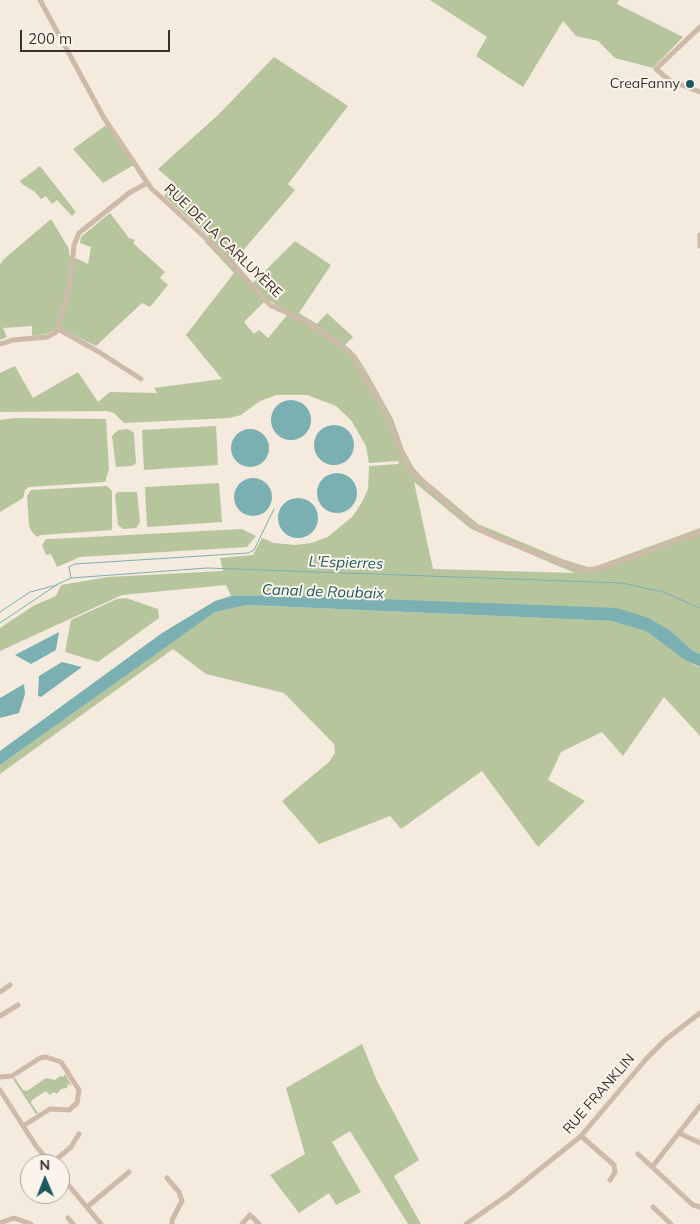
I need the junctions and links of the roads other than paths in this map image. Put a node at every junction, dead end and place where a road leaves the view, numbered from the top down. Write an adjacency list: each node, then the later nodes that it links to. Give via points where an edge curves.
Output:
1 (40, 0): 4 (street, via 104,118)
2 (700, 27): 3 (street, via 656,69 669,80)
3 (700, 92)
4 (147, 183): 7 (street, RUE DE LA CARLUYÈRE, via 129,193 79,233); 10 (street, RUE DE LA CARLUYÈRE, via 223,254 266,301 342,345 354,358 378,398 411,473 481,530 566,565 592,571)
5 (700, 235): 6 (street)
6 (700, 246)
7 (58, 329): 8 (street, via 47,337); 9 (street)
8 (0, 344)
9 (141, 379)
10 (700, 532)
11 (10, 985): 12 (street)
12 (0, 992)
13 (18, 1005): 15 (street)
14 (700, 1013): 22 (street, RUE FRANKLIN, via 647,1058)
15 (0, 1016)
16 (0, 1077): 19 (street, via 12,1076 46,1057 61,1062 79,1090 78,1102 70,1110 50,1109)
17 (0, 1090): 19 (street)
18 (700, 1106): 20 (street)
19 (23, 1126): 24 (street)
20 (679, 1133): 23 (street); 27 (street)
21 (79, 1134): 25 (street)
22 (581, 1136): 30 (street, via 614,1166 615,1172); 43 (street, RUE FRANKLIN)
23 (700, 1143)
24 (44, 1154)
25 (63, 1154)
26 (638, 1154): 27 (street)
27 (652, 1168): 34 (street)
28 (129, 1172): 32 (street)
29 (167, 1178): 40 (street, via 182,1201)
30 (610, 1180)
31 (70, 1187): 32 (street)
32 (87, 1207): 39 (street)
33 (653, 1207): 44 (street)
34 (700, 1208)
35 (68, 1218): 38 (street)
36 (0, 1223): 37 (street, via 14,1218)
37 (31, 1224)
38 (73, 1224)
39 (101, 1224)
40 (172, 1224)
41 (242, 1224): 42 (street, via 250,1215)
42 (259, 1224)
43 (466, 1224)
44 (672, 1224)

